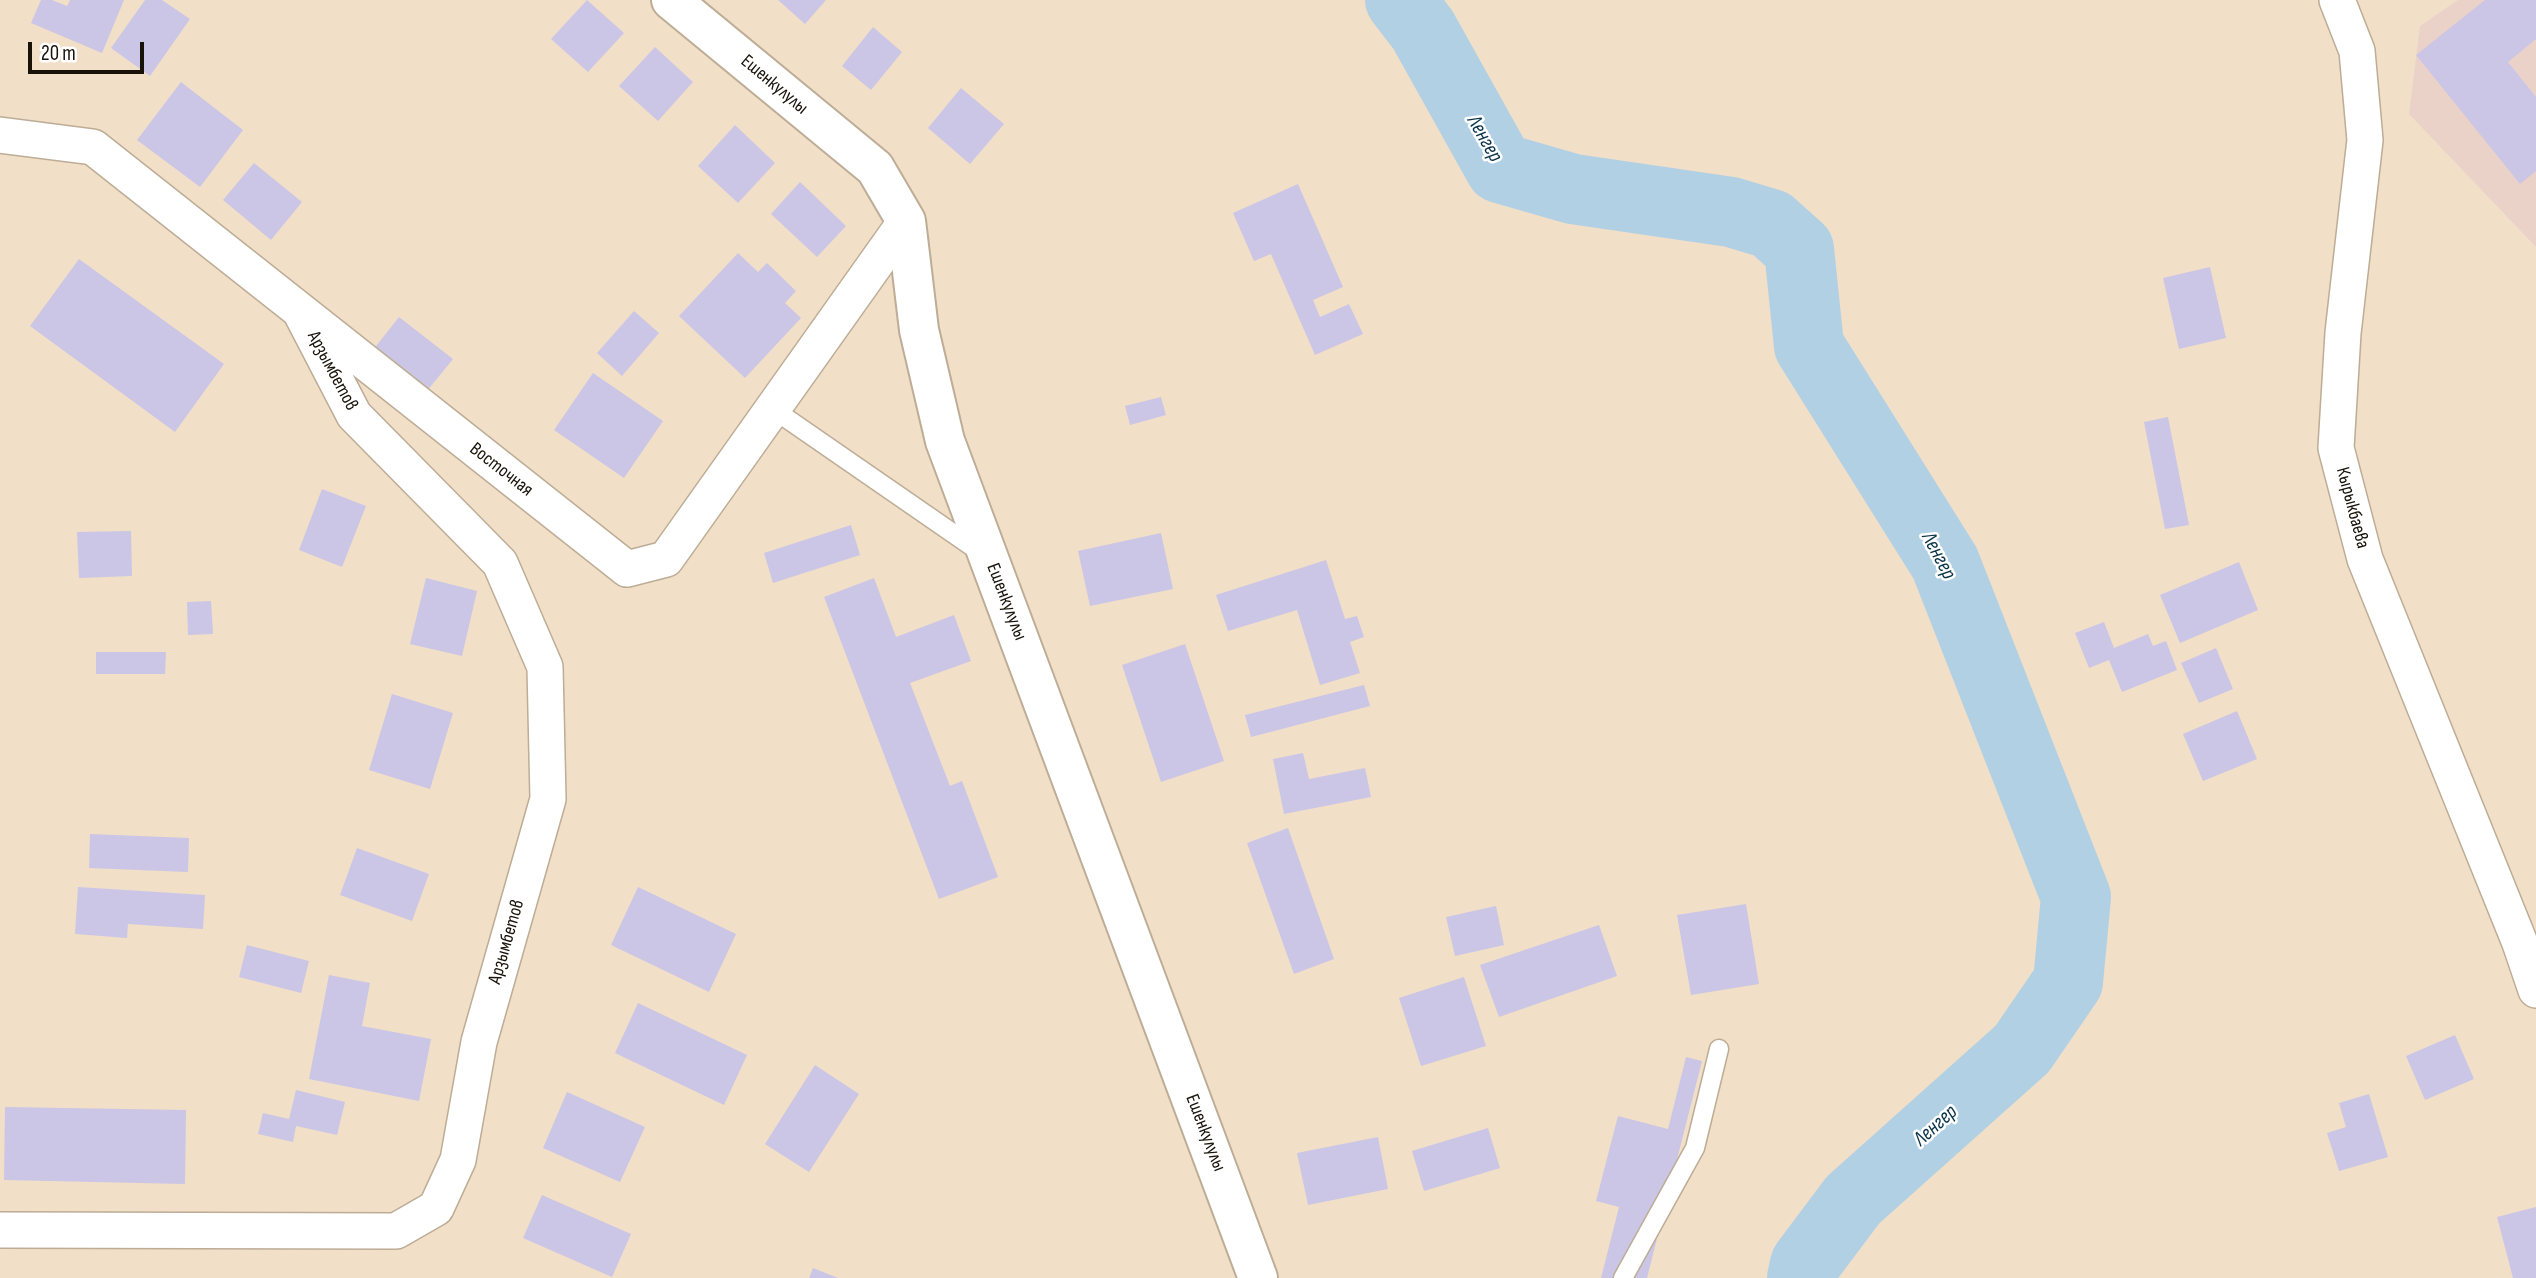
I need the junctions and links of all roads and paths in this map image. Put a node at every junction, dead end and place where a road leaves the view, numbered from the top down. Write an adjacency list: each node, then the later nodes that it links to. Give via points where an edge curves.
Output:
1 (671, 0): 4 (street, Ешенкулулы, via 875,168)
2 (2337, 0): 8 (street, Кырыкбаева, via 2357,51 2365,141 2343,333 2336,448 2365,559)
3 (0, 135): 5 (street, Восточная, via 93,147)
4 (905, 221): 6 (street, Восточная); 7 (street, Ешенкулулы, via 919,330 946,441)
5 (300, 311): 6 (street, Восточная, via 627,569 666,559); 10 (street, Арзымбетов, via 354,415 500,563 545,667 548,799 479,1042 458,1160 436,1208 396,1231)
6 (773, 409): 7 (lane)
7 (990, 559): 11 (street, Ешенкулулы)
8 (2536, 990)
9 (1719, 1049): 12 (lane, via 1695,1148)
10 (0, 1230)
11 (1258, 1278)
12 (1623, 1278)

